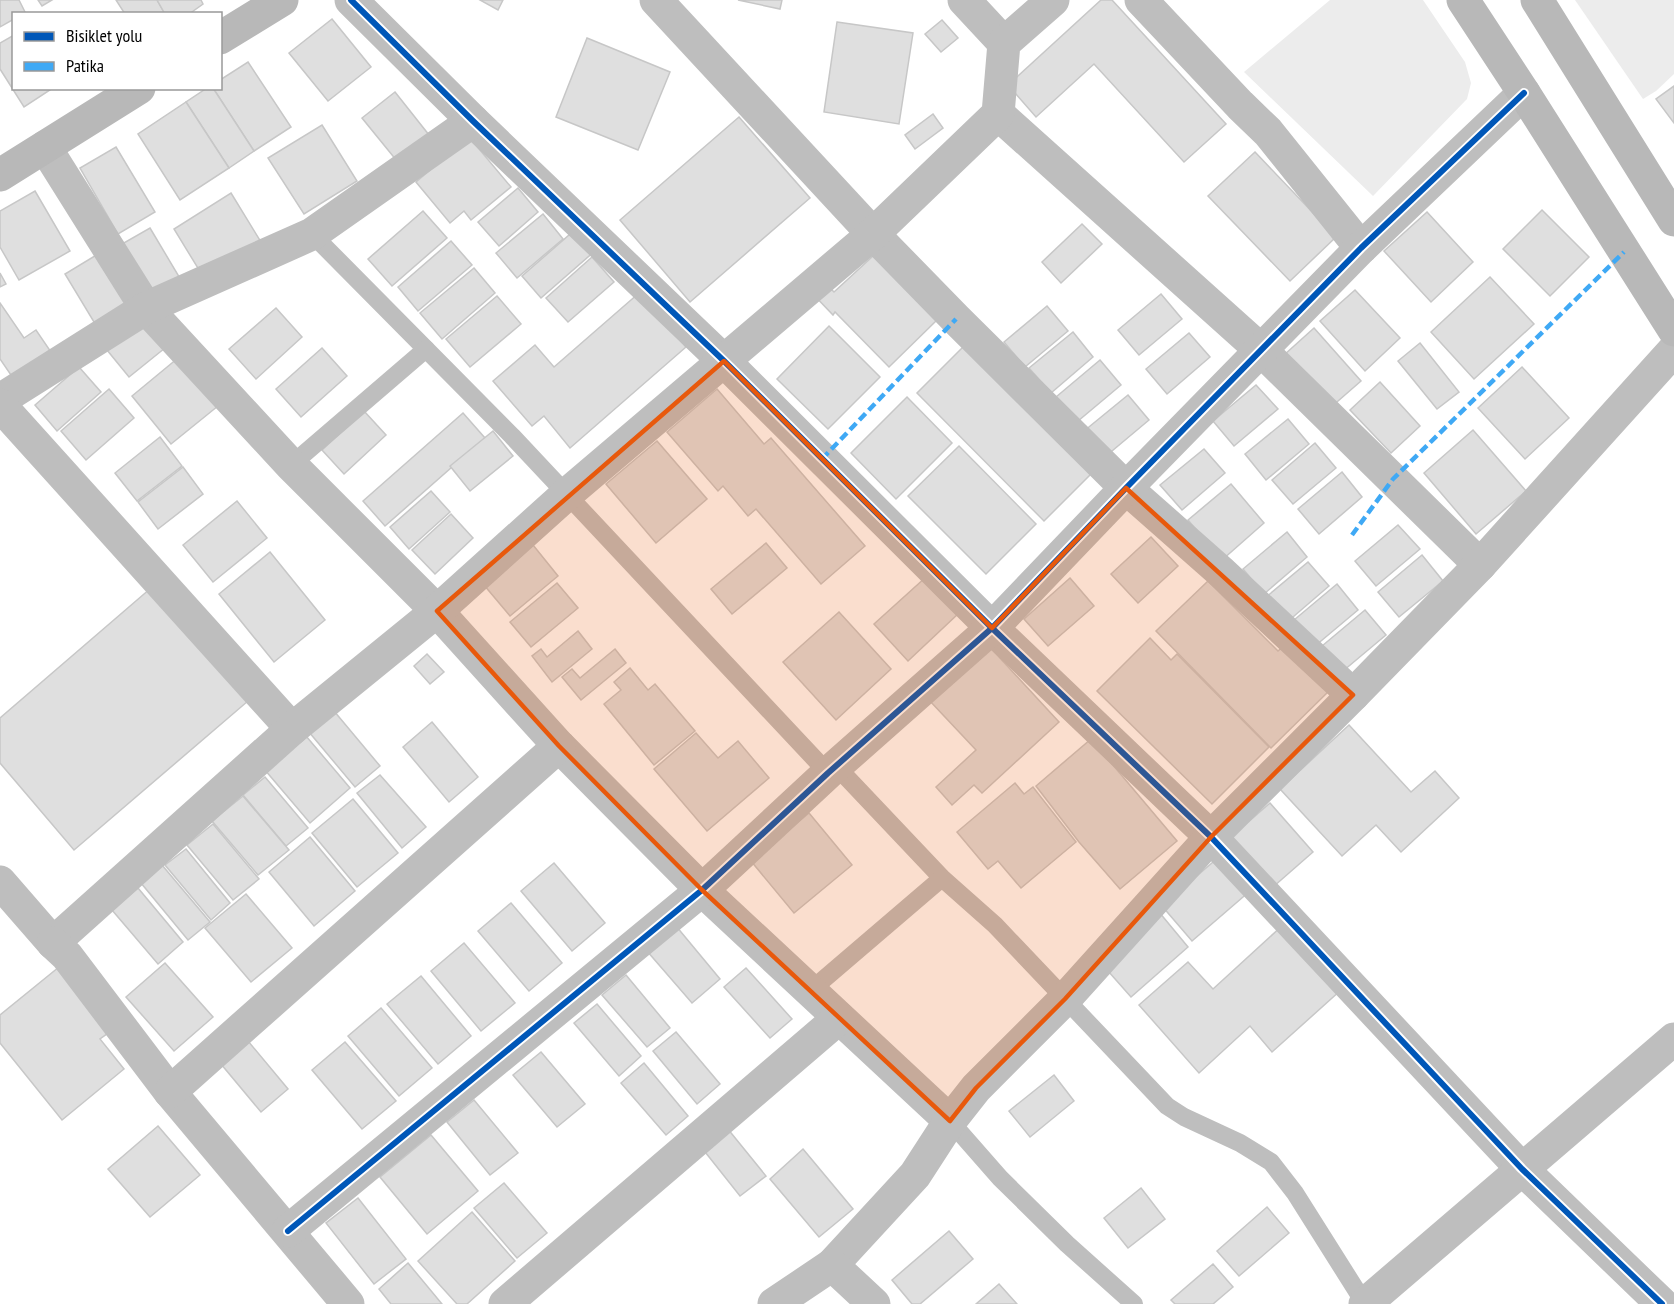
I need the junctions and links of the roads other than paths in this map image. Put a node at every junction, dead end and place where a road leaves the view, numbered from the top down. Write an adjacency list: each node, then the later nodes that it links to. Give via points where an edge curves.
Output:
1 (282, 0): 9 (street)
2 (351, 0): 14 (street)
3 (656, 0): 19 (street)
4 (964, 0): 10 (street)
5 (1053, 0): 10 (street)
6 (1141, 0): 20 (street, via 1268,132)
7 (1463, 0): 12 (street)
8 (1537, 0): 17 (street)
9 (222, 37)
10 (1004, 43): 13 (street)
11 (137, 90): 15 (street)
12 (1524, 93): 20 (street); 22 (street)
13 (998, 114): 19 (street); 25 (street)
14 (473, 121): 18 (street); 26 (street)
15 (45, 147): 16 (street); 21 (street)
16 (0, 175)
17 (1674, 220)
18 (312, 234): 21 (street); 23 (lane)
19 (873, 234): 26 (street); 30 (street)
20 (1361, 248): 25 (street)
21 (146, 308): 27 (street); 29 (street)
22 (1674, 330)
23 (426, 349): 29 (lane); 31 (lane)
24 (1674, 350): 32 (street)
25 (1262, 351): 30 (street); 32 (street)
26 (724, 361): 31 (street); 34 (street)
27 (0, 400)
28 (0, 405): 36 (street)
29 (291, 465): 33 (street)
30 (1126, 488): 34 (street); 35 (street)
31 (567, 494): 33 (street); 38 (lane)
32 (1480, 564): 35 (street)
33 (437, 611): 36 (street); 37 (street)
34 (992, 628): 38 (street); 39 (street)
35 (1353, 695): 39 (street)
36 (292, 729): 43 (street)
37 (559, 746): 42 (street); 48 (street)
38 (832, 770): 40 (lane); 42 (street)
39 (1211, 837): 45 (street); 50 (street)
40 (942, 878): 44 (lane); 45 (lane, via 995,925)
41 (0, 882): 43 (street)
42 (702, 890): 44 (street); 51 (street)
43 (53, 943): 48 (street)
44 (810, 991): 46 (street)
45 (1065, 999): 49 (street, via 976,1088); 58 (lane, via 1167,1106 1271,1162)
46 (839, 1018): 49 (street); 54 (street)
47 (1674, 1039): 50 (street)
48 (170, 1092): 51 (street)
49 (950, 1121): 52 (street, via 915,1175); 57 (lane, via 1000,1178)
50 (1522, 1169): 58 (street); 59 (street)
51 (288, 1231): 53 (street)
52 (832, 1265): 55 (street); 56 (street)
53 (348, 1304)
54 (505, 1304)
55 (774, 1304)
56 (874, 1304)
57 (1134, 1304)
58 (1365, 1304)
59 (1662, 1304)

